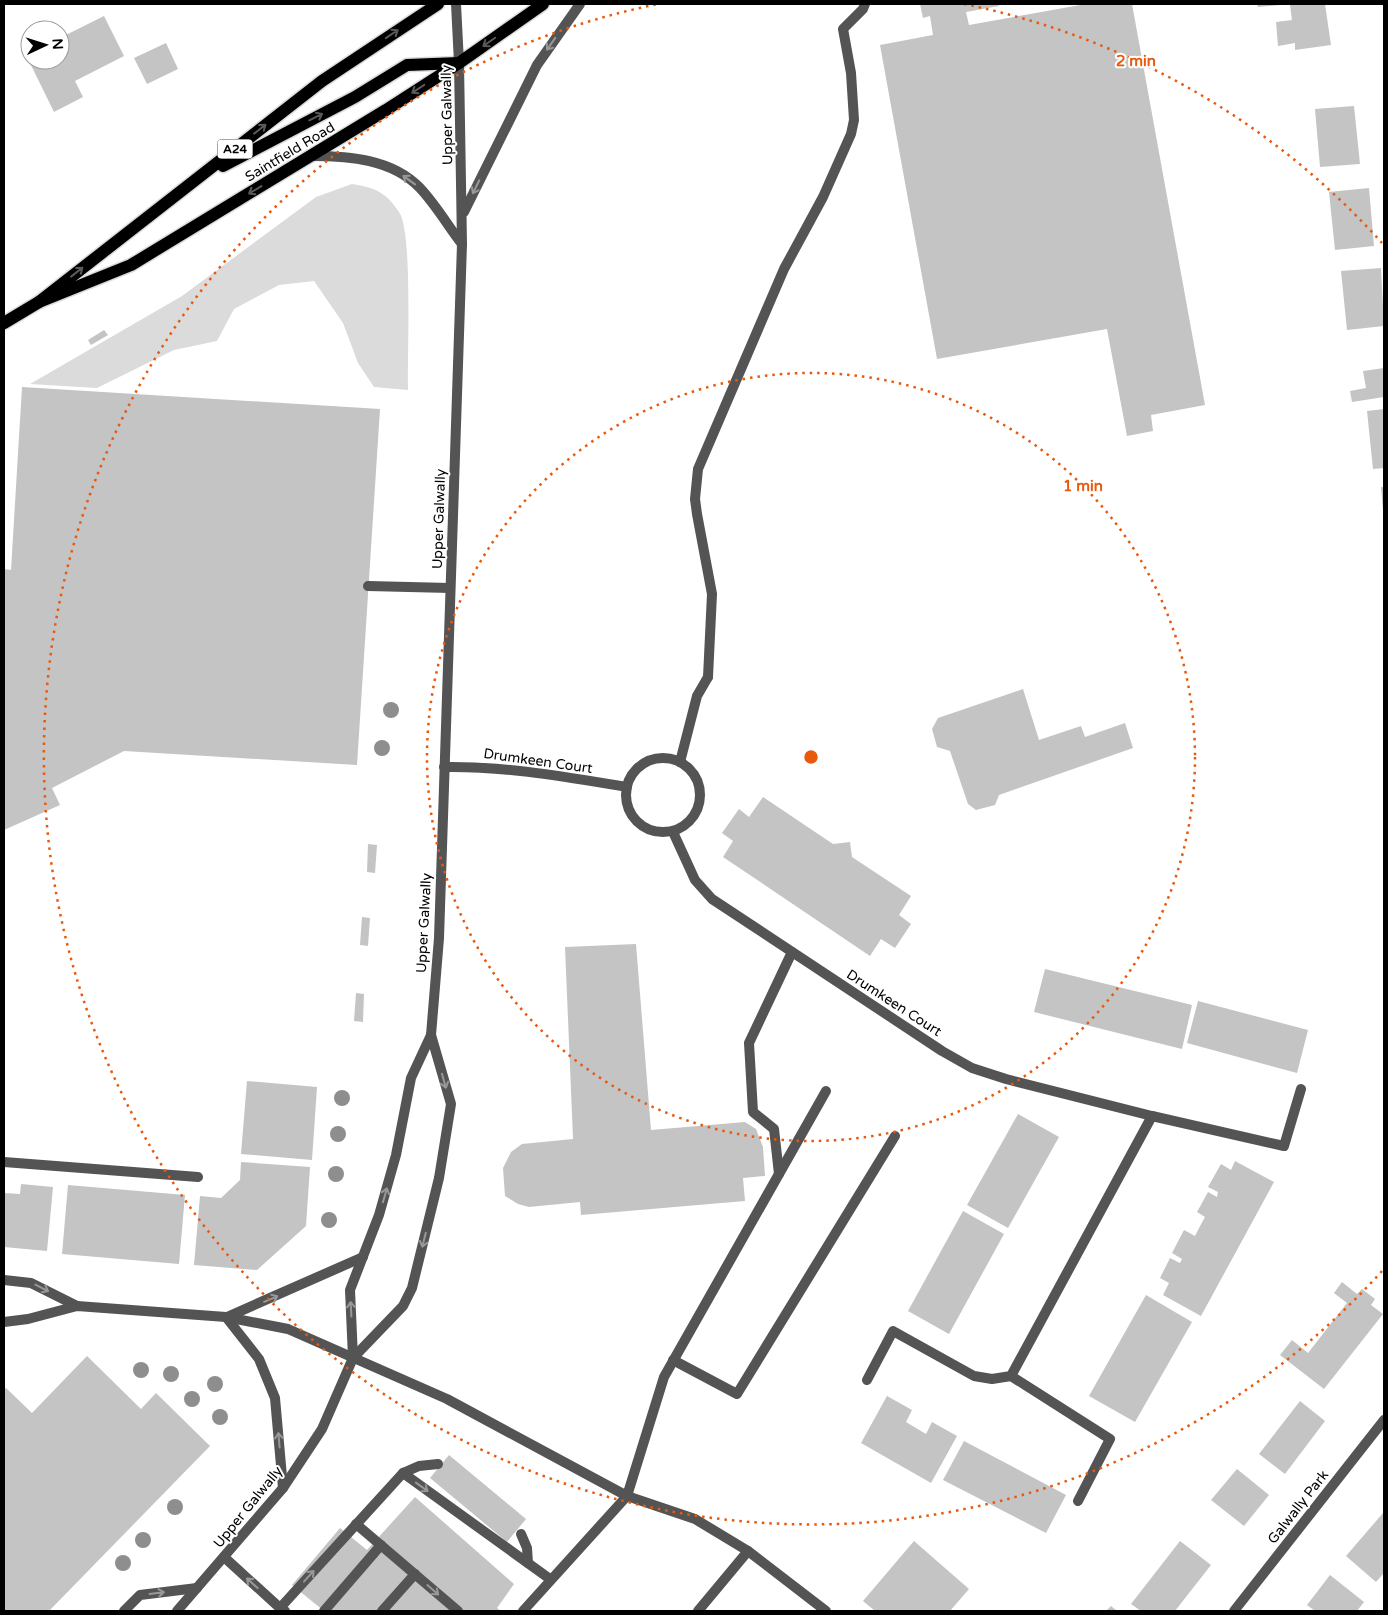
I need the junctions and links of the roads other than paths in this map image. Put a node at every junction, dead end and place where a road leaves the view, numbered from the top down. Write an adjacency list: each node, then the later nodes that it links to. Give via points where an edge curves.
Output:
1 (438, 4): 8 (main road, Saintfield Road / A24, one-way to 1, via 322,81)
2 (456, 4): 6 (street, Upper Galwally)
3 (543, 4): 6 (main road, Saintfield Road / A24, one-way to 6)
4 (580, 4): 9 (street, one-way to 9, via 537,64)
5 (865, 4): 15 (street, via 842,29 852,73 854,120 851,134 823,197 780,278 698,469 696,507 712,594 708,677 698,696)
6 (459, 63): 7 (main road, Saintfield Road / A24, one-way to 7); 8 (main road, one-way to 6, via 355,97 407,64); 9 (street, Upper Galwally)
7 (312, 156): 10 (street, one-way to 7, via 420,188 404,176 370,160); 11 (main road, Saintfield Road / A24, one-way to 11, via 131,265)
8 (195, 180): 11 (main road, Saintfield Road / A24, one-way to 8)
9 (462, 215): 10 (street, Upper Galwally)
10 (462, 244): 14 (street, Upper Galwally)
11 (39, 302): 12 (main road, Saintfield Road / A24)
12 (4, 323)
13 (368, 586): 14 (street)
14 (450, 588): 16 (street, Upper Galwally)
15 (680, 762): 17 (street, via 670,758 647,762 631,777); 18 (street, via 690,768 696,778 700,800 692,820)
16 (444, 767): 17 (street, Drumkeen Court, via 485,766 523,770); 20 (street, Upper Galwally, via 439,938)
17 (627, 787): 18 (street, via 626,800 637,823 660,833)
18 (673, 832): 19 (street, Drumkeen Court, via 695,880 712,899)
19 (792, 952): 23 (street, Drumkeen Court, via 972,1068); 26 (street, via 748,1043 753,1112 774,1129)
20 (431, 1035): 28 (street, Upper Galwally, one-way to 20, via 396,1155 411,1078); 33 (street, Upper Galwally, one-way to 33, via 451,1104 439,1178 412,1288 403,1306)
21 (1301, 1088): 23 (street, Drumkeen Court, via 1284,1146)
22 (826, 1091): 26 (street)
23 (1152, 1116): 35 (street)
24 (895, 1136): 34 (street, via 737,1394)
25 (4, 1162): 27 (street)
26 (778, 1174): 34 (street)
27 (198, 1177)
28 (363, 1257): 31 (street, one-way to 28); 33 (street, Upper Galwally, one-way to 28, via 350,1290)
29 (4, 1280): 30 (street, one-way to 30, via 31,1282)
30 (77, 1306): 31 (street); 32 (street)
31 (226, 1318): 33 (street, via 288,1329); 40 (street, one-way to 31, via 275,1398 259,1359)
32 (4, 1322)
33 (353, 1358): 40 (street, Upper Galwally, via 322,1429); 41 (street, via 447,1399)
34 (673, 1360): 41 (street, via 664,1377)
35 (1011, 1376): 36 (street, via 992,1379 974,1376 893,1332); 42 (street, via 1110,1439)
36 (867, 1380)
37 (1384, 1420): 61 (street, Galwally Park)
38 (438, 1464): 39 (street, via 419,1466)
39 (403, 1473): 43 (street); 48 (street, one-way to 48)
40 (283, 1488): 47 (street, Upper Galwally)
41 (627, 1496): 46 (street, via 695,1519); 50 (street)
42 (1078, 1500)
43 (356, 1524): 45 (street); 52 (street, one-way to 43)
44 (521, 1534): 48 (street, via 527,1548)
45 (381, 1545): 49 (street); 56 (street)
46 (748, 1551): 59 (street); 60 (street)
47 (224, 1558): 51 (street, Upper Galwally); 52 (street, one-way to 47)
48 (528, 1563): 50 (street)
49 (415, 1574): 53 (street, one-way to 53); 57 (street)
50 (550, 1579): 58 (street)
51 (197, 1588): 54 (street, one-way to 51, via 140,1595); 55 (street, Upper Galwally)
52 (283, 1609)
53 (451, 1609)
54 (124, 1611)
55 (177, 1611)
56 (324, 1611)
57 (382, 1611)
58 (523, 1611)
59 (698, 1611)
60 (826, 1611)
61 (1234, 1611)

